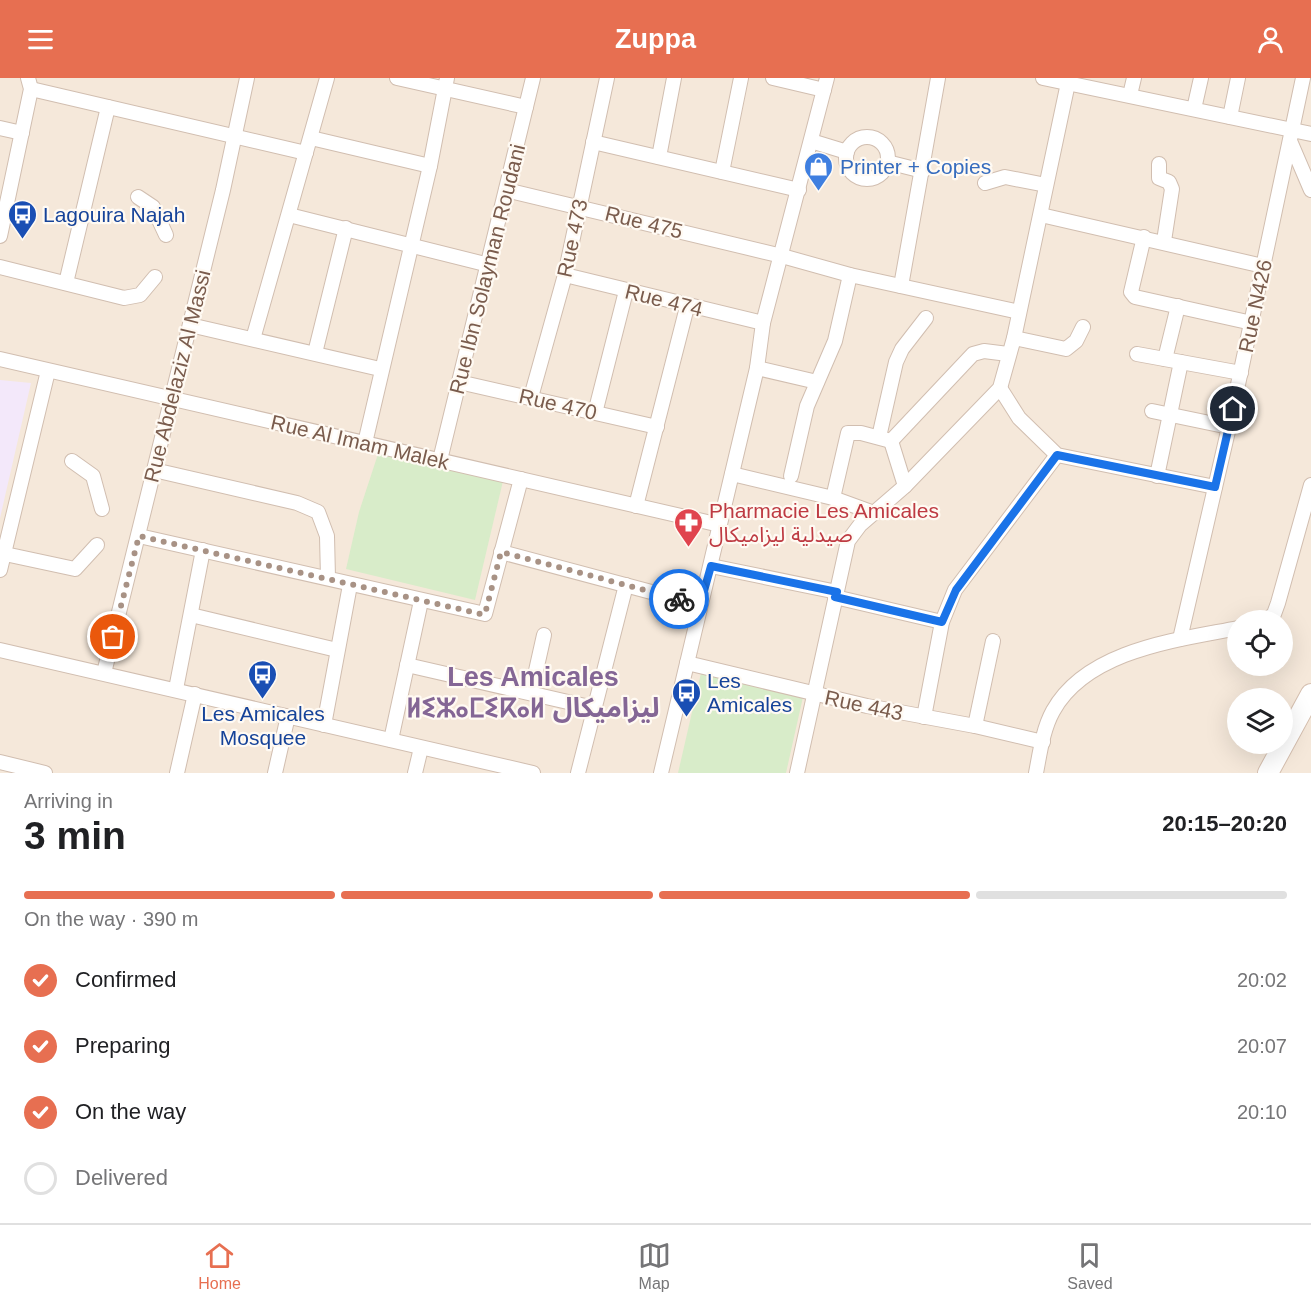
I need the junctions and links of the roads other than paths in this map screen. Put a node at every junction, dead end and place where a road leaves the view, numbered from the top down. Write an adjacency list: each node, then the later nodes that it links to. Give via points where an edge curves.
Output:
1 (247, 78): 27 (street, Rue Abdelaziz Al Massi)
2 (327, 78): 29 (street)
3 (398, 78): 17 (street)
4 (533, 78): 21 (street, Rue Ibn Solayman Roudani)
5 (607, 78): 31 (street, Rue 473)
6 (674, 78): 34 (street)
7 (741, 78): 39 (street)
8 (773, 78): 18 (street)
9 (938, 78): 38 (street)
10 (1043, 78): 15 (street)
11 (1134, 78): 19 (street)
12 (1201, 78): 22 (street)
13 (1239, 78): 23 (street)
14 (1303, 78): 28 (street, Rue N426)
15 (1068, 83): 19 (street); 41 (street)
16 (29, 84): 20 (street); 25 (street)
17 (446, 84): 21 (street); 37 (street)
18 (825, 84): 30 (street)
19 (1130, 95): 22 (street)
20 (108, 107): 27 (street); 62 (street)
21 (526, 107): 42 (street, Rue Ibn Solayman Roudani)
22 (1194, 110): 23 (street)
23 (1230, 117): 28 (street)
24 (0, 128): 25 (street)
25 (22, 133): 51 (street)
26 (1311, 134): 28 (street)
27 (234, 136): 33 (street); 71 (street, Rue Abdelaziz Al Massi)
28 (1291, 136): 44 (street); 57 (street, Rue N426)
29 (311, 138): 33 (street); 37 (street)
30 (812, 141): 32 (street); 43 (street)
31 (593, 142): 34 (street); 46 (street, Rue 473)
32 (847, 152): 35 (street, via 853,143 869,137 884,146); 35 (street, via 847,164 859,177 877,176)
33 (306, 153): 47 (street)
34 (659, 157): 39 (street)
35 (887, 162): 38 (street)
36 (1159, 164): 53 (street, via 1159,177 1169,182 1172,189)
37 (430, 166): 54 (street)
38 (923, 171): 63 (street)
39 (722, 172): 43 (street)
40 (985, 183): 41 (street, via 1005,177)
41 (1046, 185): 48 (street)
42 (506, 190): 46 (street, Rue 475); 56 (street, Rue Ibn Solayman Roudani)
43 (799, 190): 55 (street)
44 (1311, 190)
45 (138, 197): 50 (street, via 153,207)
46 (579, 206): 55 (street, Rue 475); 59 (street, Rue 473)
47 (289, 215): 49 (street); 74 (street)
48 (1041, 215): 52 (street); 67 (street)
49 (346, 228): 54 (street); 75 (street)
50 (166, 235)
51 (0, 236)
52 (1144, 237): 53 (street); 65 (street, via 1131,295)
53 (1164, 241): 57 (street)
54 (410, 244): 56 (street); 82 (street)
55 (782, 256): 60 (street, Rue 475); 69 (street)
56 (489, 265): 85 (street, Rue Ibn Solayman Roudani)
57 (1263, 266): 70 (street, Rue N426)
58 (0, 267): 62 (street)
59 (565, 275): 64 (street, Rue 474); 88 (street, Rue 473)
60 (850, 275): 63 (street, Rue 475); 86 (street, via 835,341)
61 (155, 277): 62 (street, via 133,298)
62 (66, 283)
63 (901, 286): 67 (street, Rue 475)
64 (626, 291): 66 (street, Rue 474); 91 (street)
65 (1178, 306): 70 (street); 78 (street)
66 (687, 307): 69 (street, Rue 474); 93 (street)
67 (1019, 312): 73 (street)
68 (926, 318): 95 (street, via 896,362)
69 (764, 323): 81 (street)
70 (1252, 323): 84 (street, Rue N426)
71 (190, 325): 74 (street); 89 (street, Rue Abdelaziz Al Massi)
72 (1083, 327): 73 (street, via 1076,341 1066,348)
73 (1014, 338): 76 (street)
74 (254, 339): 75 (street)
75 (315, 353): 82 (street)
76 (1008, 354): 87 (street); 95 (street, via 973,354)
77 (1137, 354): 78 (street)
78 (1165, 358): 80 (street)
79 (0, 359): 83 (street, Rue Al Imam Malek)
80 (1181, 362): 84 (street); 92 (street)
81 (757, 368): 86 (street); 101 (street)
82 (380, 369): 96 (street)
83 (48, 370): 89 (street, Rue Al Imam Malek); 117 (street)
84 (1241, 373): 94 (street, Rue N426)
85 (459, 382): 88 (street, Rue 470); 98 (street, Rue Ibn Solayman Roudani)
86 (817, 382): 102 (street, via 807,406)
87 (1000, 388): 97 (street, via 1019,418); 106 (street)
88 (531, 397): 91 (street, Rue 470)
89 (172, 398): 96 (street, Rue Al Imam Malek); 100 (street, Rue Abdelaziz Al Massi)
90 (1152, 411): 92 (street)
91 (595, 413): 93 (street, Rue 470)
92 (1170, 414): 94 (street); 103 (street)
93 (657, 427): 109 (street)
94 (1230, 427): 107 (street, Rue N426)
95 (885, 439): 106 (street); 108 (street, via 848,433)
96 (365, 443): 98 (street, Rue Al Imam Malek)
97 (1057, 455): 103 (street); 128 (street, via 956,590)
98 (440, 460): 104 (street, Rue Al Imam Malek)
99 (72, 461): 110 (street, via 93,476)
100 (154, 470): 113 (street, Rue Abdelaziz Al Massi); 120 (street, via 297,503 318,512 327,537)
101 (732, 474): 108 (street); 112 (street)
102 (791, 476)
103 (1157, 476): 107 (street)
104 (521, 480): 109 (street, Rue Al Imam Malek); 116 (street)
105 (1311, 485): 126 (street)
106 (905, 486): 111 (street)
107 (1215, 487): 131 (street, Rue N426)
108 (833, 498): 111 (street)
109 (636, 506): 112 (street, Rue Al Imam Malek)
110 (102, 509)
111 (874, 513): 123 (street, via 849,541)
112 (720, 525): 118 (street)
113 (139, 536): 115 (street); 137 (street, Rue Abdelaziz Al Massi)
114 (97, 545): 117 (street, via 75,569)
115 (203, 550): 120 (street); 127 (street)
116 (501, 552): 122 (street); 124 (street, via 485,614)
117 (5, 554): 119 (street)
118 (711, 566): 123 (street); 125 (street)
119 (0, 570)
120 (328, 578): 121 (street)
121 (350, 585): 124 (street); 134 (street)
122 (626, 585): 125 (street); 143 (street)
123 (836, 595): 128 (street); 141 (street)
124 (421, 601): 136 (street)
125 (700, 605): 135 (street)
126 (1275, 610)
127 (191, 615): 134 (street); 138 (street)
128 (942, 622): 145 (street)
129 (1227, 630): 131 (street)
130 (544, 635): 139 (street)
131 (1180, 639): 149 (street, via 1121,656 1083,679 1053,710)
132 (993, 641): 147 (street)
133 (0, 650): 137 (street)
134 (337, 650): 146 (street)
135 (687, 663): 141 (street, Rue 443); 159 (street)
136 (407, 666): 139 (street); 148 (street)
137 (104, 673): 138 (street)
138 (176, 689): 140 (street)
139 (531, 693): 143 (street)
140 (195, 694): 144 (street); 154 (street)
141 (815, 694): 145 (street, Rue 443); 160 (street)
142 (1311, 694): 162 (main road)
143 (594, 708): 158 (street)
144 (288, 716): 146 (street); 155 (street)
145 (924, 717): 147 (street, Rue 443)
146 (324, 724): 148 (street)
147 (975, 726): 149 (street, Rue 443)
148 (391, 740): 150 (street)
149 (1043, 742): 161 (street)
150 (421, 748): 152 (street); 156 (street)
151 (0, 762): 153 (street)
152 (513, 771): 157 (street)
153 (41, 772)
154 (177, 773)
155 (275, 773)
156 (415, 773)
157 (533, 773)
158 (578, 773)
159 (661, 773)
160 (797, 773)
161 (1036, 773)
162 (1268, 773)

